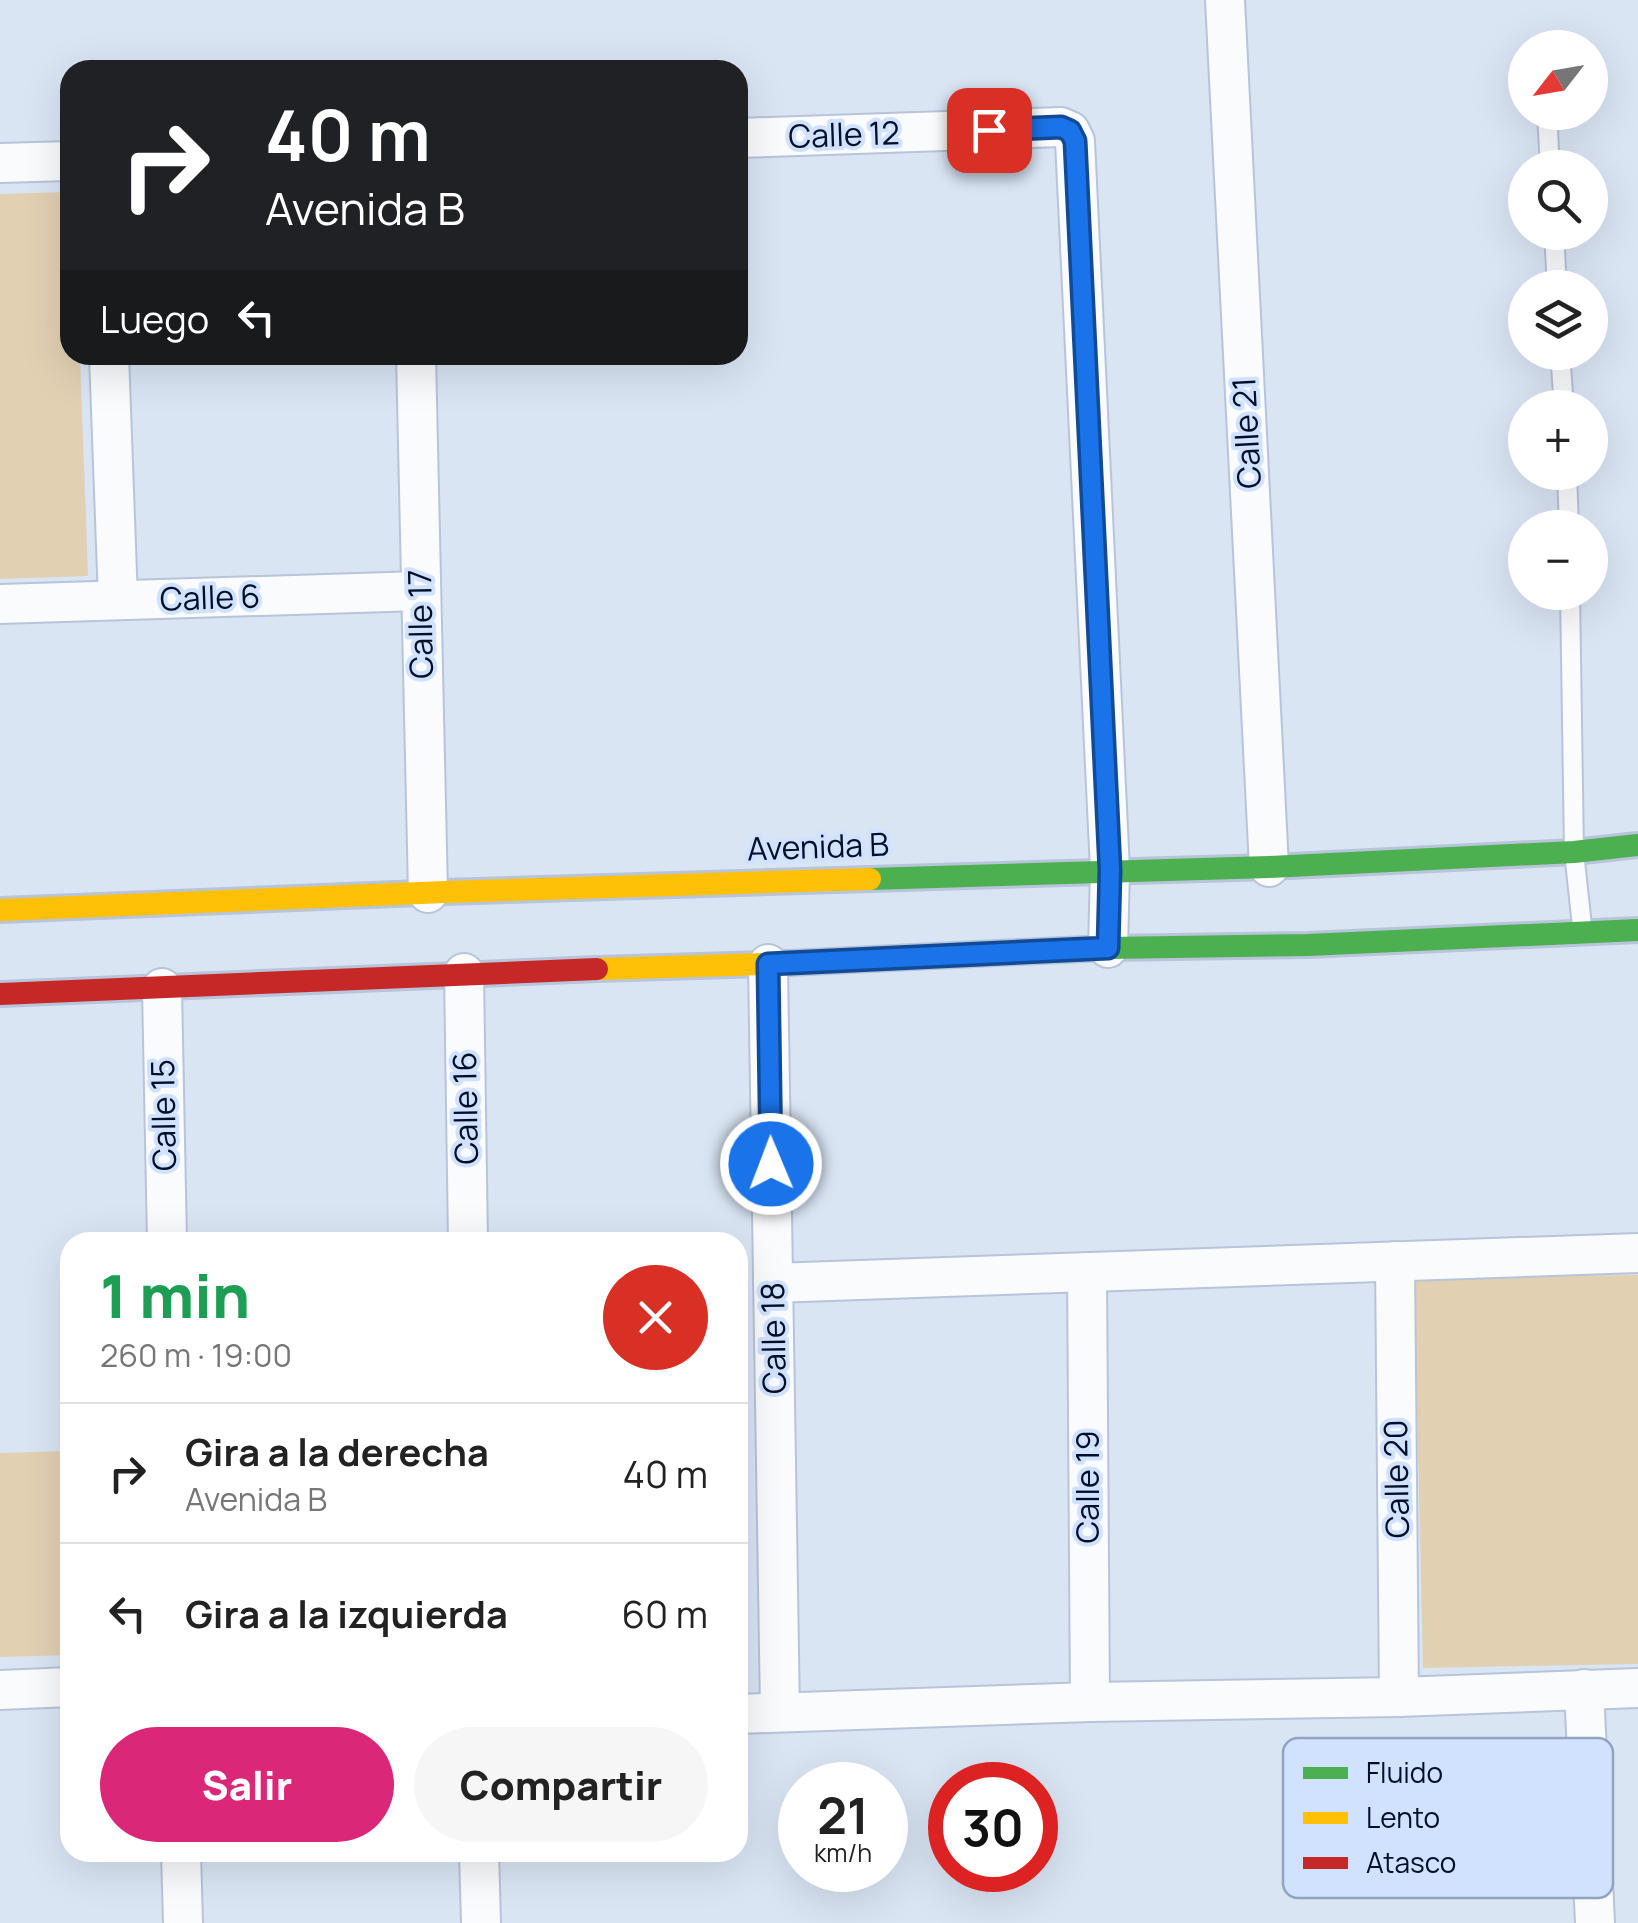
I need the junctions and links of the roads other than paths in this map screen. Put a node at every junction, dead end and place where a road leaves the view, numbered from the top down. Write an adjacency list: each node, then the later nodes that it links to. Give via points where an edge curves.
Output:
1 (1225, 0): 13 (street, Calle 21)
2 (748, 138): 14 (street, Calle 12, via 1061,127 1075,141)
3 (60, 161): 4 (street)
4 (0, 163)
5 (109, 365): 8 (street)
6 (416, 365): 7 (street, Calle 17)
7 (420, 591): 8 (street, Calle 6); 15 (street, Calle 17)
8 (118, 600): 9 (street, Calle 6)
9 (0, 604)
10 (1570, 610): 12 (lane)
11 (1638, 845): 12 (street, Avenida B)
12 (1574, 852): 13 (street, Avenida B); 18 (lane)
13 (1270, 867): 14 (street, Avenida B)
14 (1110, 870): 15 (street, Avenida B); 19 (street)
15 (428, 894): 16 (street, Avenida B)
16 (0, 910)
17 (1634, 930): 18 (street)
18 (1582, 932): 19 (street)
19 (1108, 948): 20 (street)
20 (768, 964): 21 (street); 29 (street, Calle 18)
21 (464, 973): 22 (street); 25 (street, Calle 16)
22 (162, 988): 23 (street); 24 (street, Calle 15)
23 (0, 994)
24 (167, 1232)
25 (468, 1232)
26 (1638, 1253): 27 (street)
27 (1395, 1262): 28 (street); 34 (street, Calle 20)
28 (1087, 1272): 29 (street); 35 (street, Calle 19)
29 (773, 1283): 36 (street, Calle 18)
30 (60, 1687): 32 (street)
31 (1638, 1688): 33 (street)
32 (0, 1690)
33 (1584, 1690): 34 (street); 38 (street)
34 (1399, 1697): 35 (street)
35 (1090, 1702): 36 (street)
36 (780, 1712): 37 (street)
37 (748, 1714)
38 (1586, 1738)
39 (181, 1862): 42 (street)
40 (480, 1862): 43 (street)
41 (1594, 1898): 44 (street)
42 (183, 1923)
43 (481, 1923)
44 (1595, 1923)

